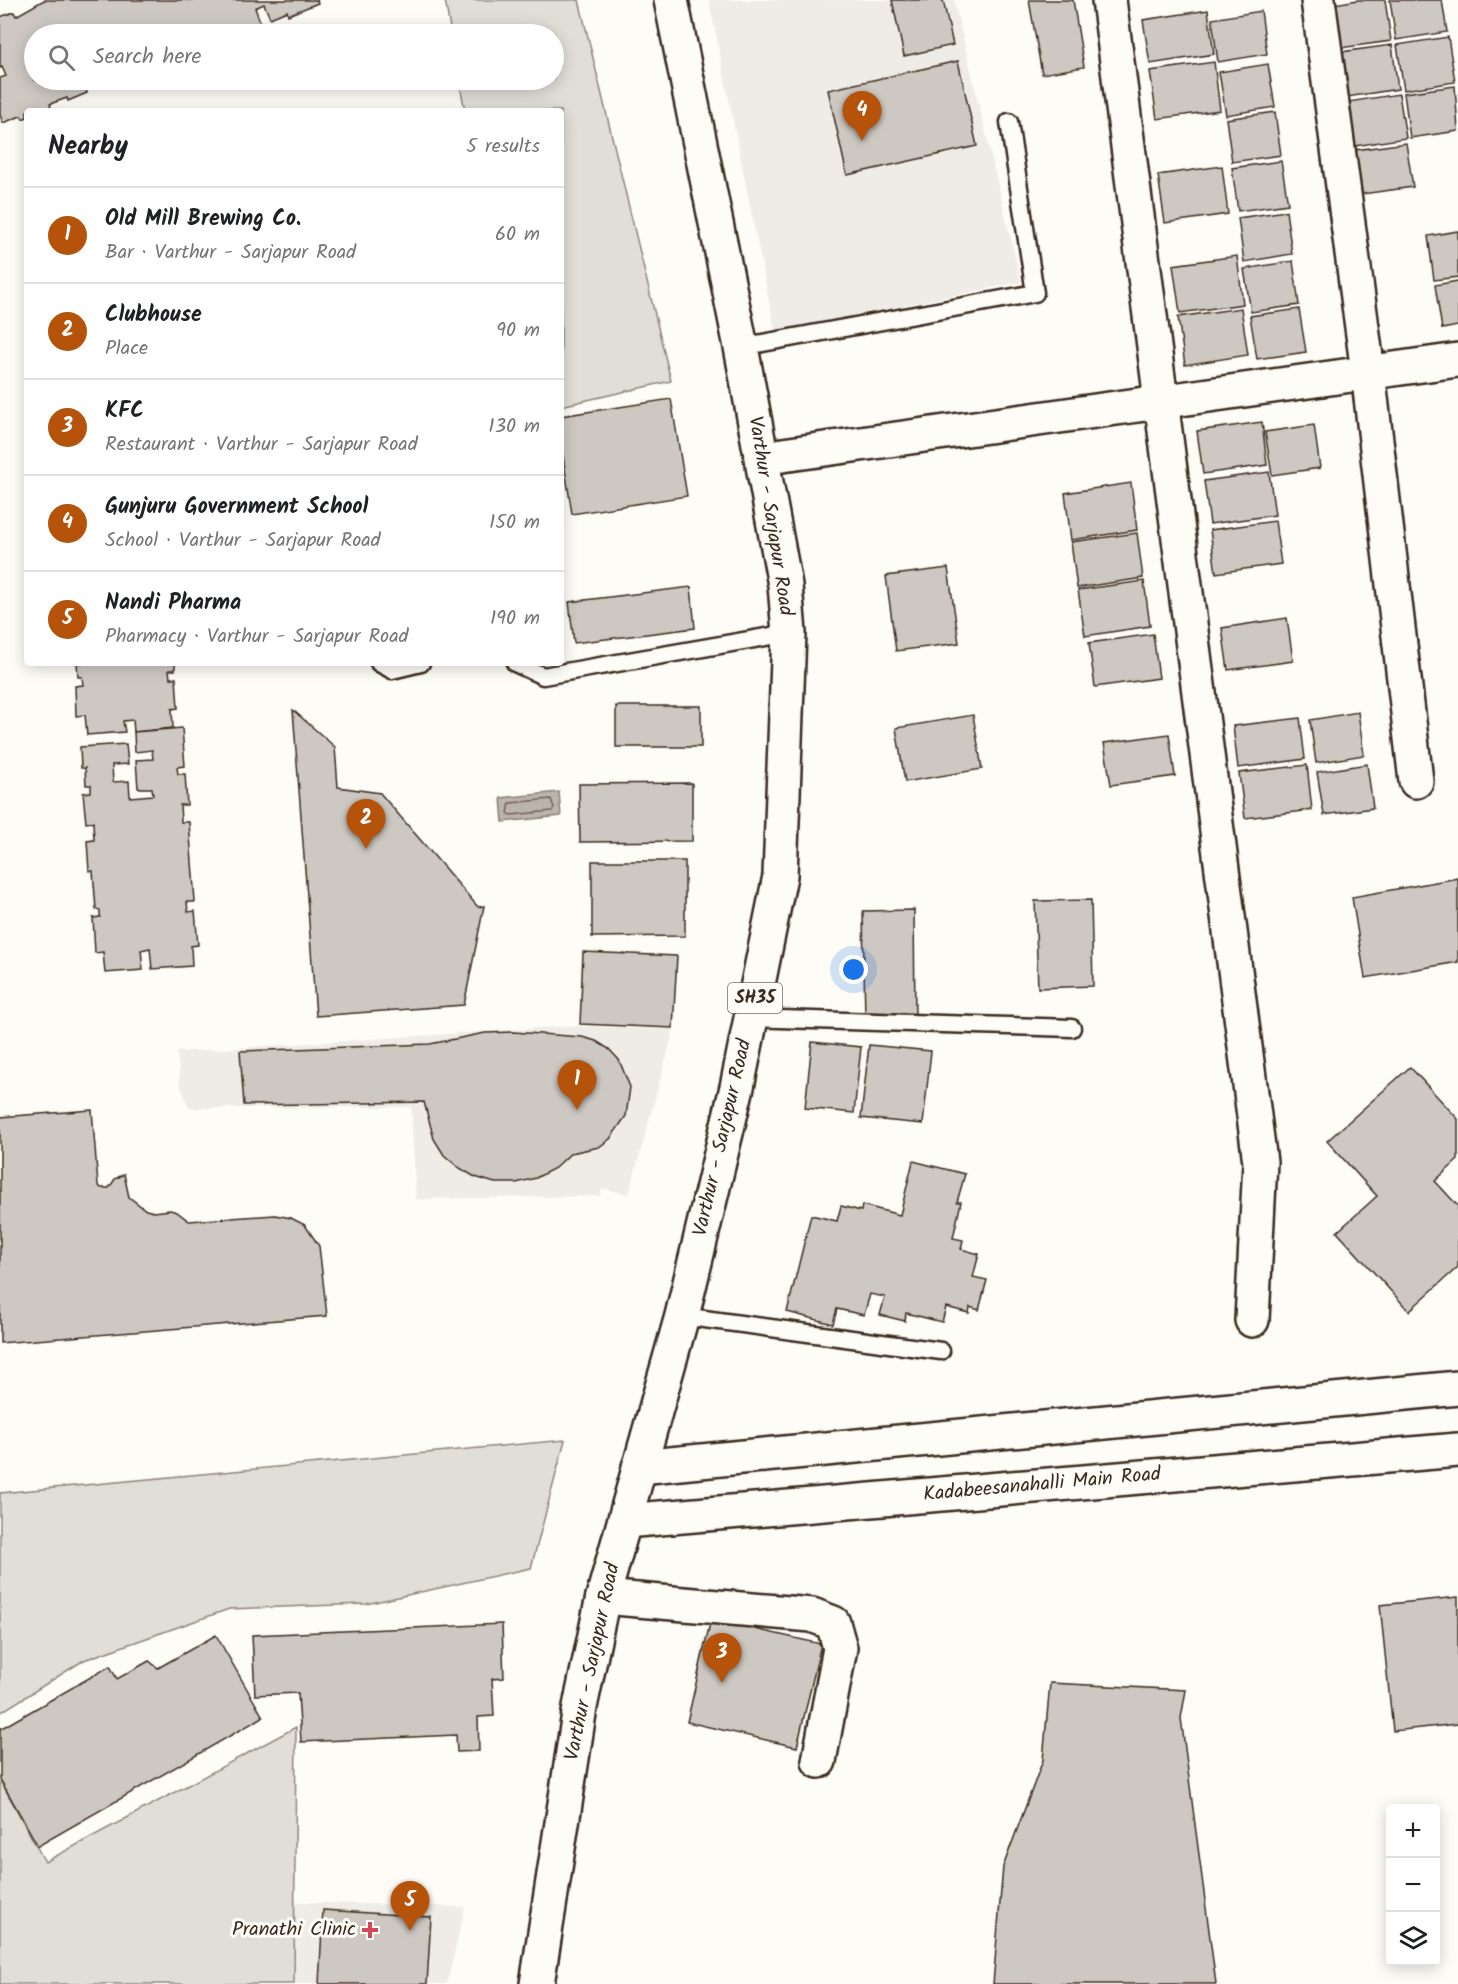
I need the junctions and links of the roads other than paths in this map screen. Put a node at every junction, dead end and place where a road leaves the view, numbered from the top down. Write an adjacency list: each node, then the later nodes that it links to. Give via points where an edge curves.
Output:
1 (671, 0): 5 (main road, Varthur - Sarjapur Road / SH35)
2 (1109, 0): 8 (main road)
3 (1318, 0): 7 (main road)
4 (1009, 122): 5 (lane, via 1035,292)
5 (741, 347): 9 (main road, Varthur - Sarjapur Road / SH35)
6 (1458, 360): 7 (main road)
7 (1368, 372): 8 (main road); 16 (main road)
8 (1160, 402): 9 (main road); 20 (main road, via 1260,1162)
9 (761, 458): 10 (main road, Varthur - Sarjapur Road / SH35, via 785,585)
10 (789, 633): 14 (lane); 17 (main road, Varthur - Sarjapur Road / SH35, via 780,876)
11 (385, 666): 12 (lane, via 392,670)
12 (409, 666)
13 (563, 666): 15 (lane)
14 (564, 666)
15 (542, 669)
16 (1416, 781)
17 (750, 1018): 18 (lane); 19 (main road, Varthur - Sarjapur Road / SH35)
18 (1072, 1028)
19 (682, 1316): 21 (lane); 24 (main road, Varthur - Sarjapur Road / SH35)
20 (1252, 1320)
21 (941, 1351)
22 (1458, 1388): 24 (main road)
23 (1458, 1450): 25 (main road, Kadabeesanahalli Main Road)
24 (639, 1467): 25 (main road, Varthur - Sarjapur Road / SH35)
25 (625, 1521): 26 (main road, Varthur - Sarjapur Road / SH35)
26 (603, 1597): 27 (main road, via 812,1616 833,1623 840,1648); 28 (main road, Varthur - Sarjapur Road / SH35, via 580,1707)
27 (819, 1761)
28 (537, 1984)

